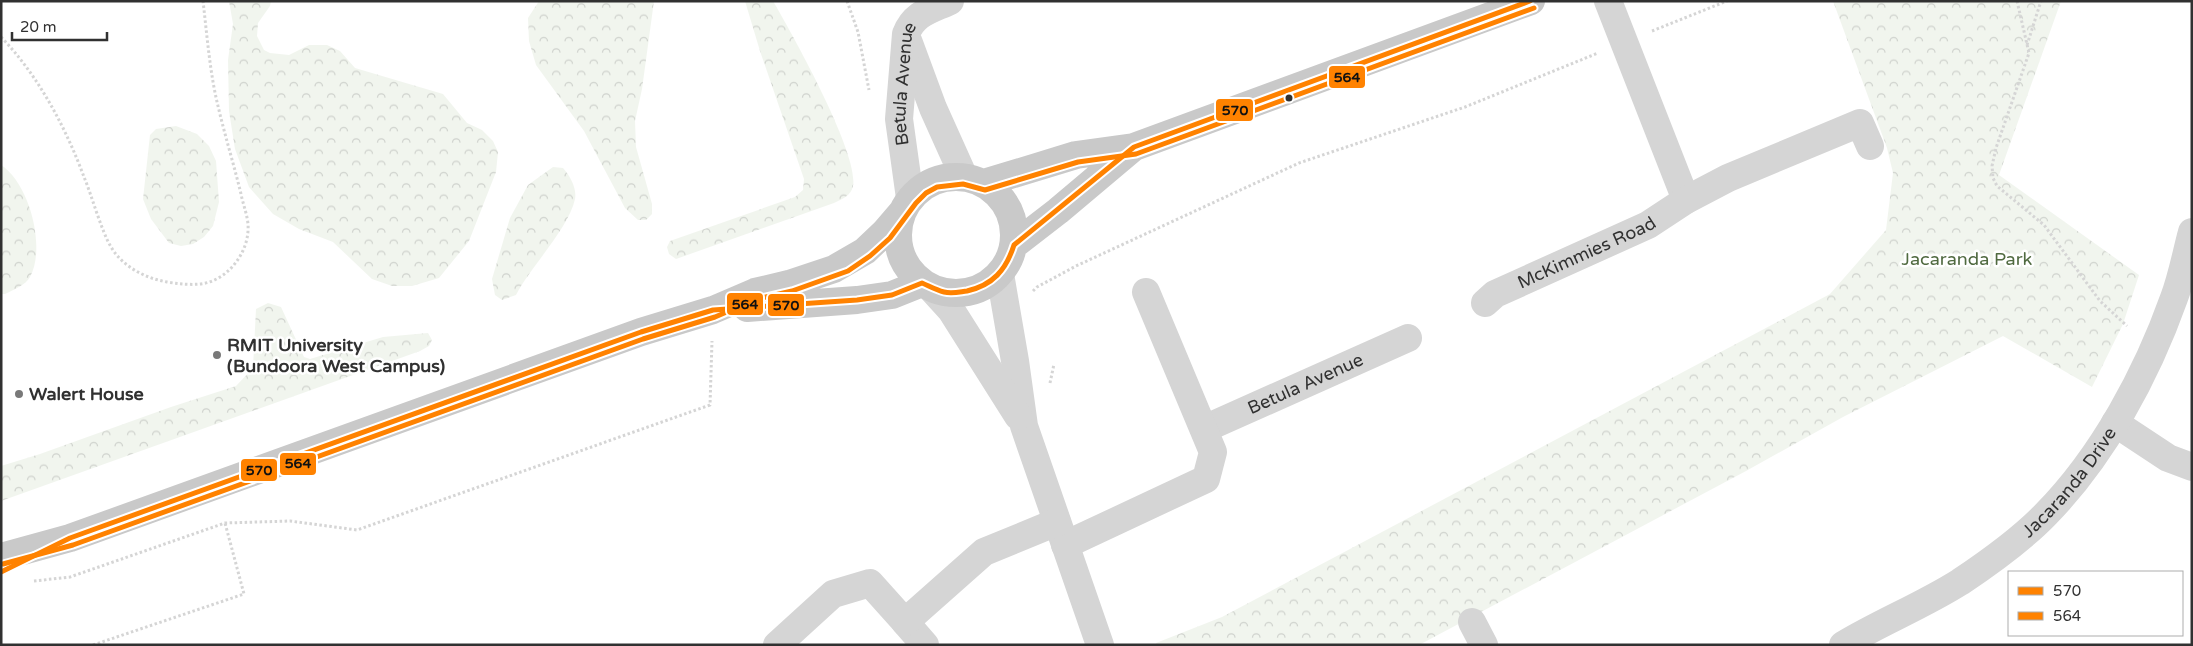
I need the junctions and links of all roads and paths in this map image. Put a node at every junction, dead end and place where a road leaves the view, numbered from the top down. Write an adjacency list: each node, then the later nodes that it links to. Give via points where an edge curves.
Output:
1 (203, 1): 10 (path, via 217,105 248,224 242,253 233,266 203,284 184,285 157,280 134,271 121,260 111,247 78,160 52,109 32,76)
2 (847, 1): 13 (path, via 858,32)
3 (950, 1): 9 (street, via 910,23)
4 (1531, 1): 15 (main road)
5 (1608, 1): 11 (street)
6 (1727, 1): 11 (path)
7 (2016, 1): 12 (path)
8 (2041, 1): 12 (path)
9 (906, 34): 16 (street, Betula Avenue, via 933,108); 18 (street, Betula Avenue, via 899,119)
10 (1, 37)
11 (1624, 42): 17 (street); 24 (path, via 1465,106 1299,163 1076,266 1037,287)
12 (2027, 46): 27 (path, via 2029,53 1996,148 1993,178 1997,186 2044,225 2100,301)
13 (870, 98)
14 (1870, 146): 17 (street, McKimmies Road, via 1860,123 1728,178)
15 (1134, 147): 16 (main road, via 1076,155); 20 (main road)
16 (974, 180): 18 (main road, via 949,177 934,180 921,188); 20 (main road, via 998,194 1009,209 1014,226)
17 (1686, 200): 25 (street, McKimmies Road, via 1648,225 1494,294)
18 (906, 205): 22 (main road, via 897,233 900,253 909,270); 26 (main road, via 884,234 845,264 755,292)
19 (2192, 232): 29 (street, Jacaranda Drive, via 2175,296 2156,344)
20 (1014, 245): 21 (main road)
21 (1000, 274): 22 (main road, via 968,292 943,292); 30 (street)
22 (927, 285): 26 (main road, via 857,300); 30 (street, via 952,310)
23 (1146, 292): 31 (street)
24 (1031, 294)
25 (1485, 303)
26 (713, 310): 33 (path, via 710,405 357,530 290,521); 35 (main road, via 640,332)
27 (2127, 326)
28 (1408, 338): 31 (street, Betula Avenue)
29 (2115, 423): 32 (street, via 2168,458); 44 (street, Jacaranda Drive, via 2080,476 2046,515 2004,550 1916,608)
30 (1024, 426): 34 (street)
31 (1204, 429): 34 (street, via 1213,452 1206,479)
32 (2192, 467)
33 (225, 522): 38 (path, via 70,577); 40 (path, via 244,594)
34 (1061, 534): 39 (street, via 984,552); 43 (street)
35 (70, 538): 36 (main road); 37 (main road)
36 (1, 556)
37 (1, 572)
38 (31, 582)
39 (905, 622): 41 (street, via 870,583 833,594); 42 (street)
40 (93, 645)
41 (777, 645)
42 (925, 645)
43 (1100, 645)
44 (1843, 645)

